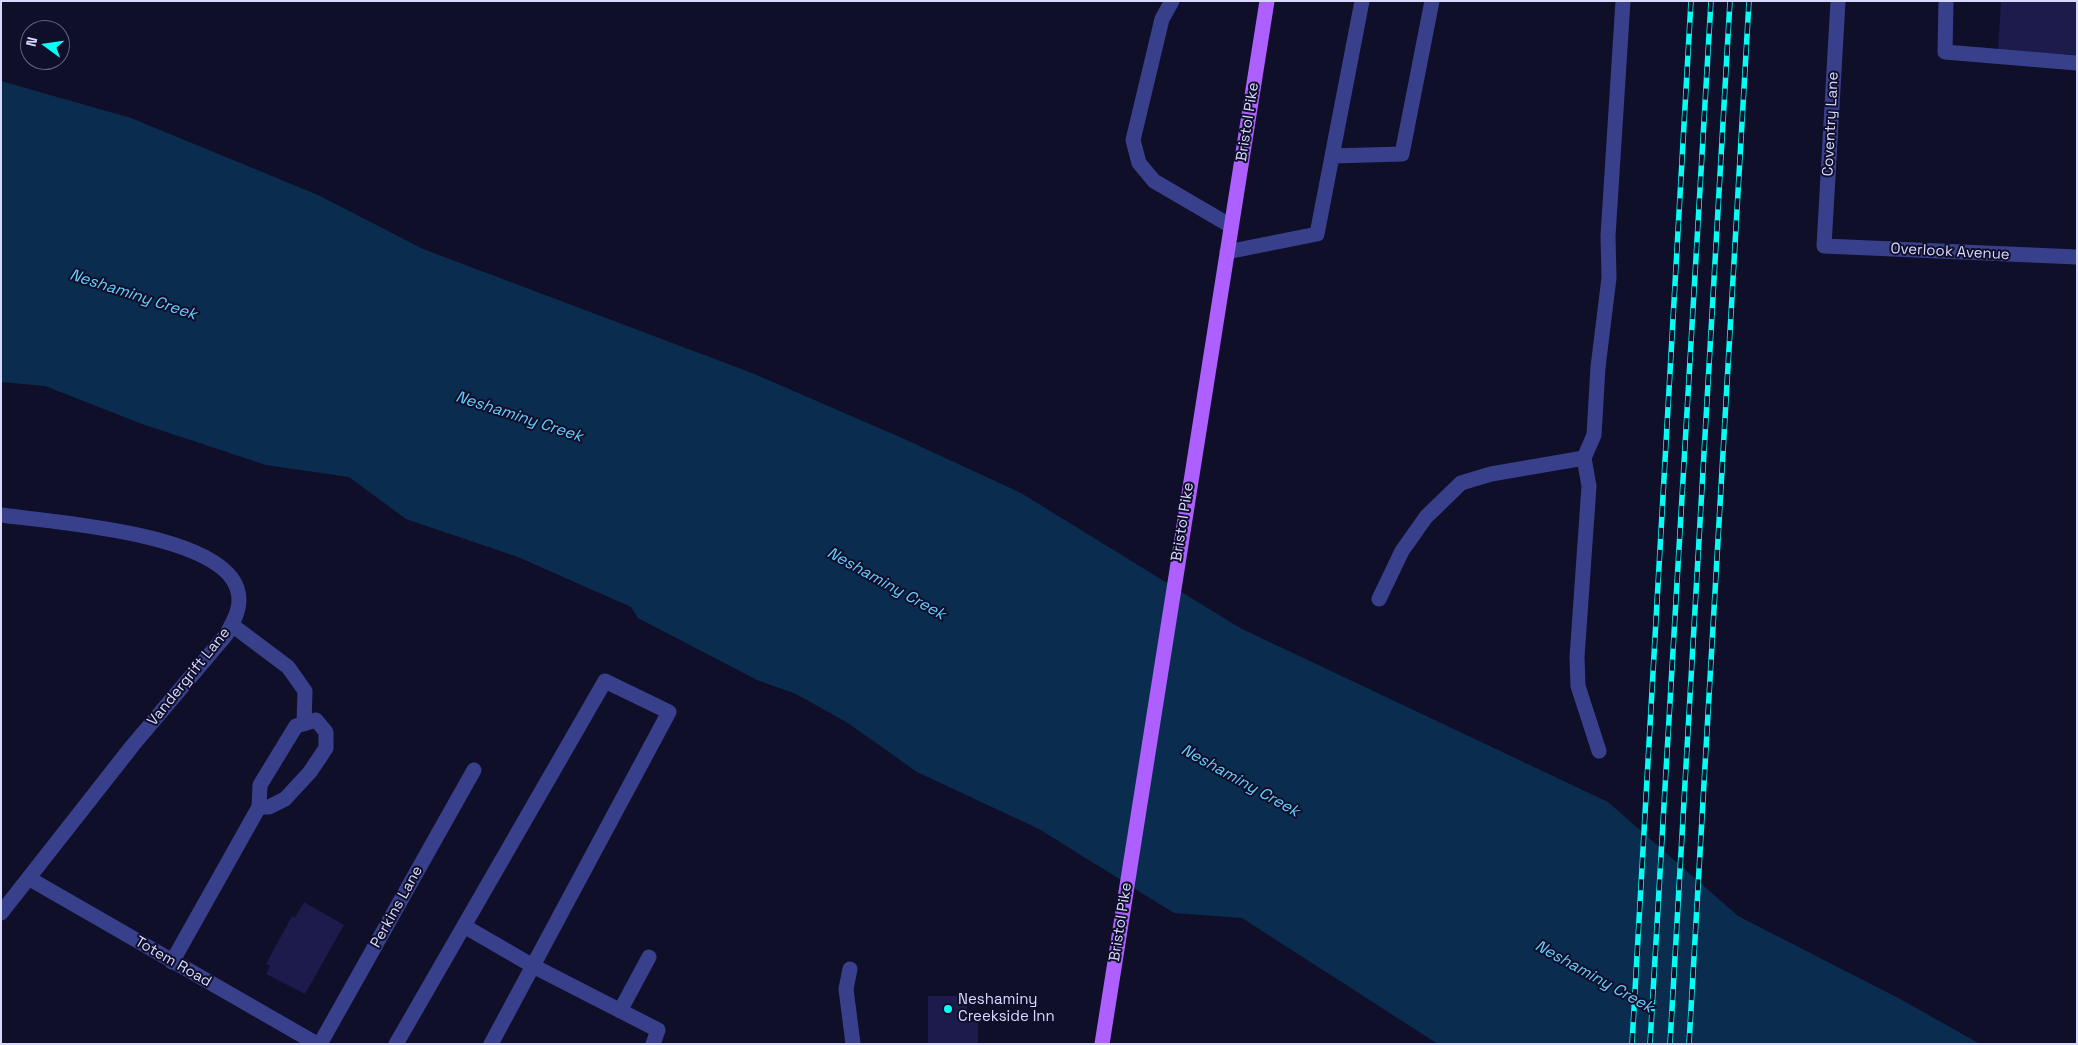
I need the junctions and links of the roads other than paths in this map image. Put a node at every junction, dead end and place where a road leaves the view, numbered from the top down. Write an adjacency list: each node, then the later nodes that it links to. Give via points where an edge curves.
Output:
1 (1172, 1): 10 (street, via 1162,19 1133,140 1139,163 1154,181)
2 (1267, 1): 10 (main road, Bristol Pike)
3 (1362, 1): 9 (street)
4 (1432, 1): 9 (street, via 1402,154)
5 (1623, 1): 14 (street, via 1608,236 1609,278 1594,435)
6 (1838, 1): 11 (street, Coventry Lane)
7 (1946, 1): 8 (street, via 1945,52)
8 (2077, 63)
9 (1332, 156): 12 (street, via 1317,234)
10 (1231, 226): 12 (main road, Bristol Pike)
11 (1824, 246): 13 (street, Overlook Avenue)
12 (1227, 252): 35 (main road, Bristol Pike)
13 (2077, 257)
14 (1584, 458): 16 (street, via 1492,474 1461,484 1426,516 1402,551); 19 (street, via 1589,486 1577,657 1578,686)
15 (1, 515): 17 (street, Vandergrift Lane, via 110,528 190,551 219,565 231,576 239,601)
16 (1379, 599)
17 (232, 625): 18 (street, via 288,667 305,691); 22 (street, Vandergrift Lane, via 133,745)
18 (304, 724): 21 (street, via 296,726 260,785); 21 (street, via 316,720 326,732 326,748 310,772 285,799)
19 (1599, 751)
20 (474, 770): 31 (street, Perkins Lane)
21 (259, 808): 26 (street)
22 (30, 879): 23 (street, Vandergrift Lane); 26 (street, Totem Road)
23 (1, 913)
24 (464, 926): 27 (street); 27 (street, via 605,681 669,712); 32 (street)
25 (649, 957): 29 (street)
26 (172, 962): 31 (street, Totem Road)
27 (533, 966): 29 (street); 33 (street)
28 (850, 969): 34 (street, via 846,989)
29 (620, 1011): 30 (street, via 658,1030)
30 (657, 1042)
31 (318, 1044)
32 (396, 1044)
33 (491, 1044)
34 (853, 1044)
35 (1102, 1044)

